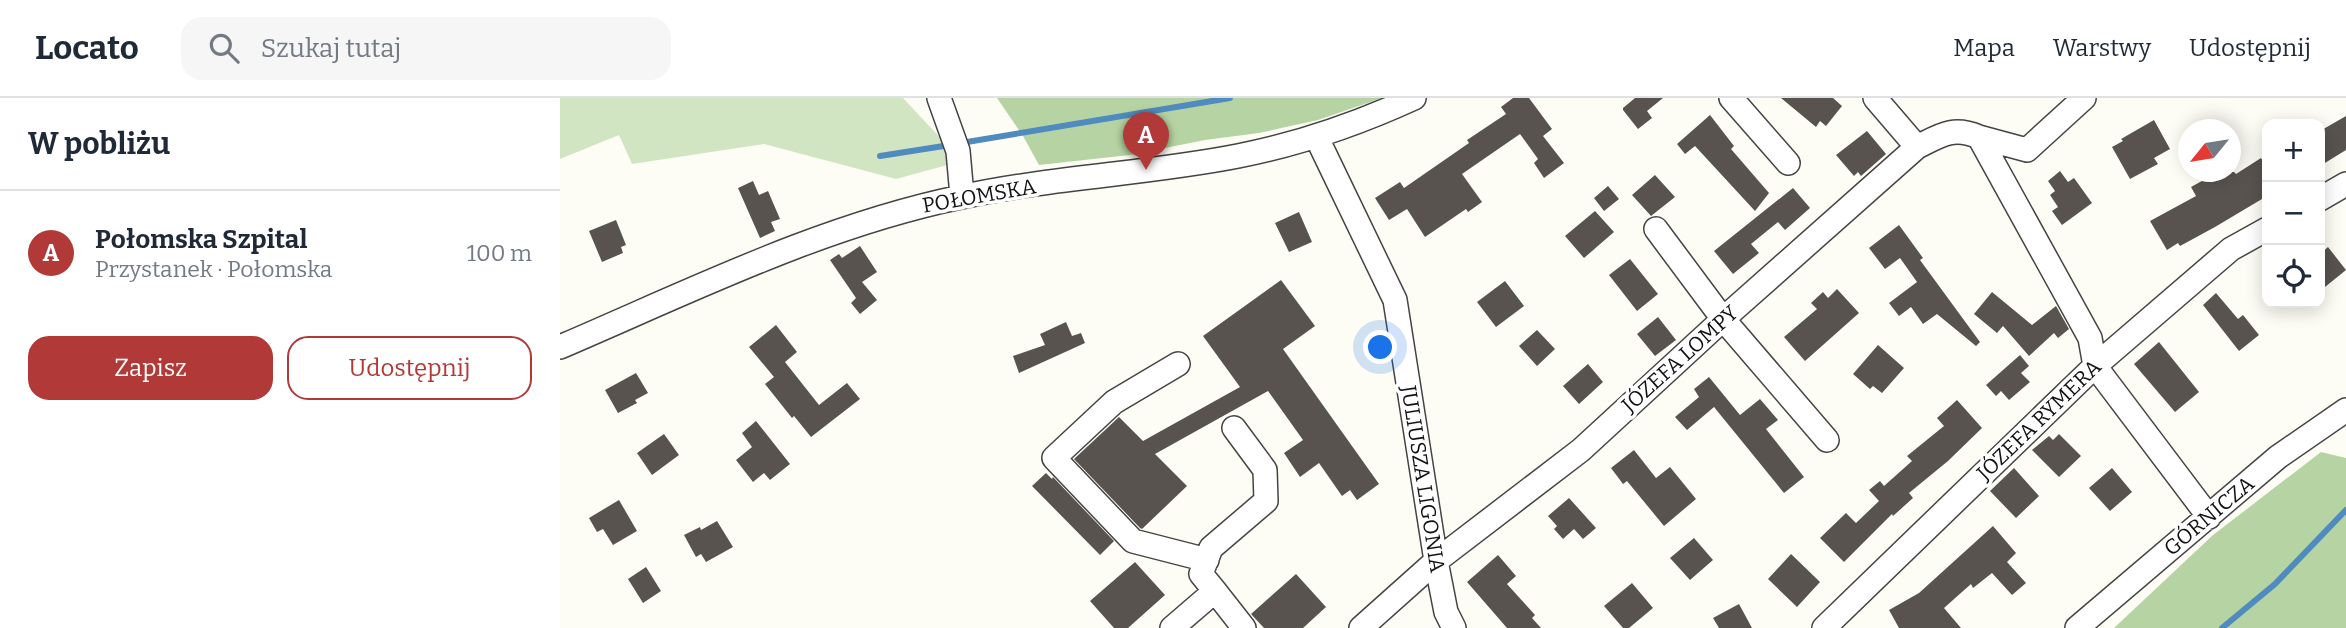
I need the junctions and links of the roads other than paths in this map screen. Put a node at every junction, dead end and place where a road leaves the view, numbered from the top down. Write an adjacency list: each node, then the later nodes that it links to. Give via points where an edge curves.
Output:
1 (939, 98): 11 (street, via 958,151)
2 (1414, 98): 6 (street, POŁOMSKA, via 1362,122)
3 (1731, 98): 9 (street)
4 (1875, 98): 8 (street)
5 (2084, 98): 7 (street, via 2027,150)
6 (1315, 136): 11 (street, POŁOMSKA, via 1237,156); 24 (street, JULIUSZA LIGONIA, via 1395,300)
7 (1979, 137): 8 (street, JÓZEFA LOMPY, via 1964,131 1941,135); 18 (street, via 2090,338)
8 (1917, 147): 15 (street, JÓZEFA LOMPY)
9 (1788, 163)
10 (2346, 184): 12 (street)
11 (962, 196): 16 (street, POŁOMSKA, via 891,213 807,242)
12 (2325, 196)
13 (1656, 229): 15 (street)
14 (2262, 232): 18 (street, JÓZEFA RYMERA, via 2231,249)
15 (1723, 319): 21 (street); 24 (street, JÓZEFA LOMPY, via 1581,450)
16 (560, 347)
17 (1178, 364): 23 (street, via 1114,402 1054,458 1133,541)
18 (2095, 366): 22 (street); 30 (street, JÓZEFA RYMERA)
19 (2346, 410): 22 (street, GÓRNICZA, via 2278,457)
20 (1234, 428): 23 (street, via 1265,470 1266,501 1211,548)
21 (1827, 440)
22 (2208, 517): 31 (street, GÓRNICZA)
23 (1207, 559): 25 (street, via 1201,574)
24 (1436, 561): 28 (street, JÓZEFA LOMPY); 29 (street, JULIUSZA LIGONIA, via 1446,612)
25 (1215, 591): 26 (street); 27 (street)
26 (1172, 628)
27 (1244, 628)
28 (1361, 628)
29 (1454, 628)
30 (1824, 628)
31 (2077, 628)

